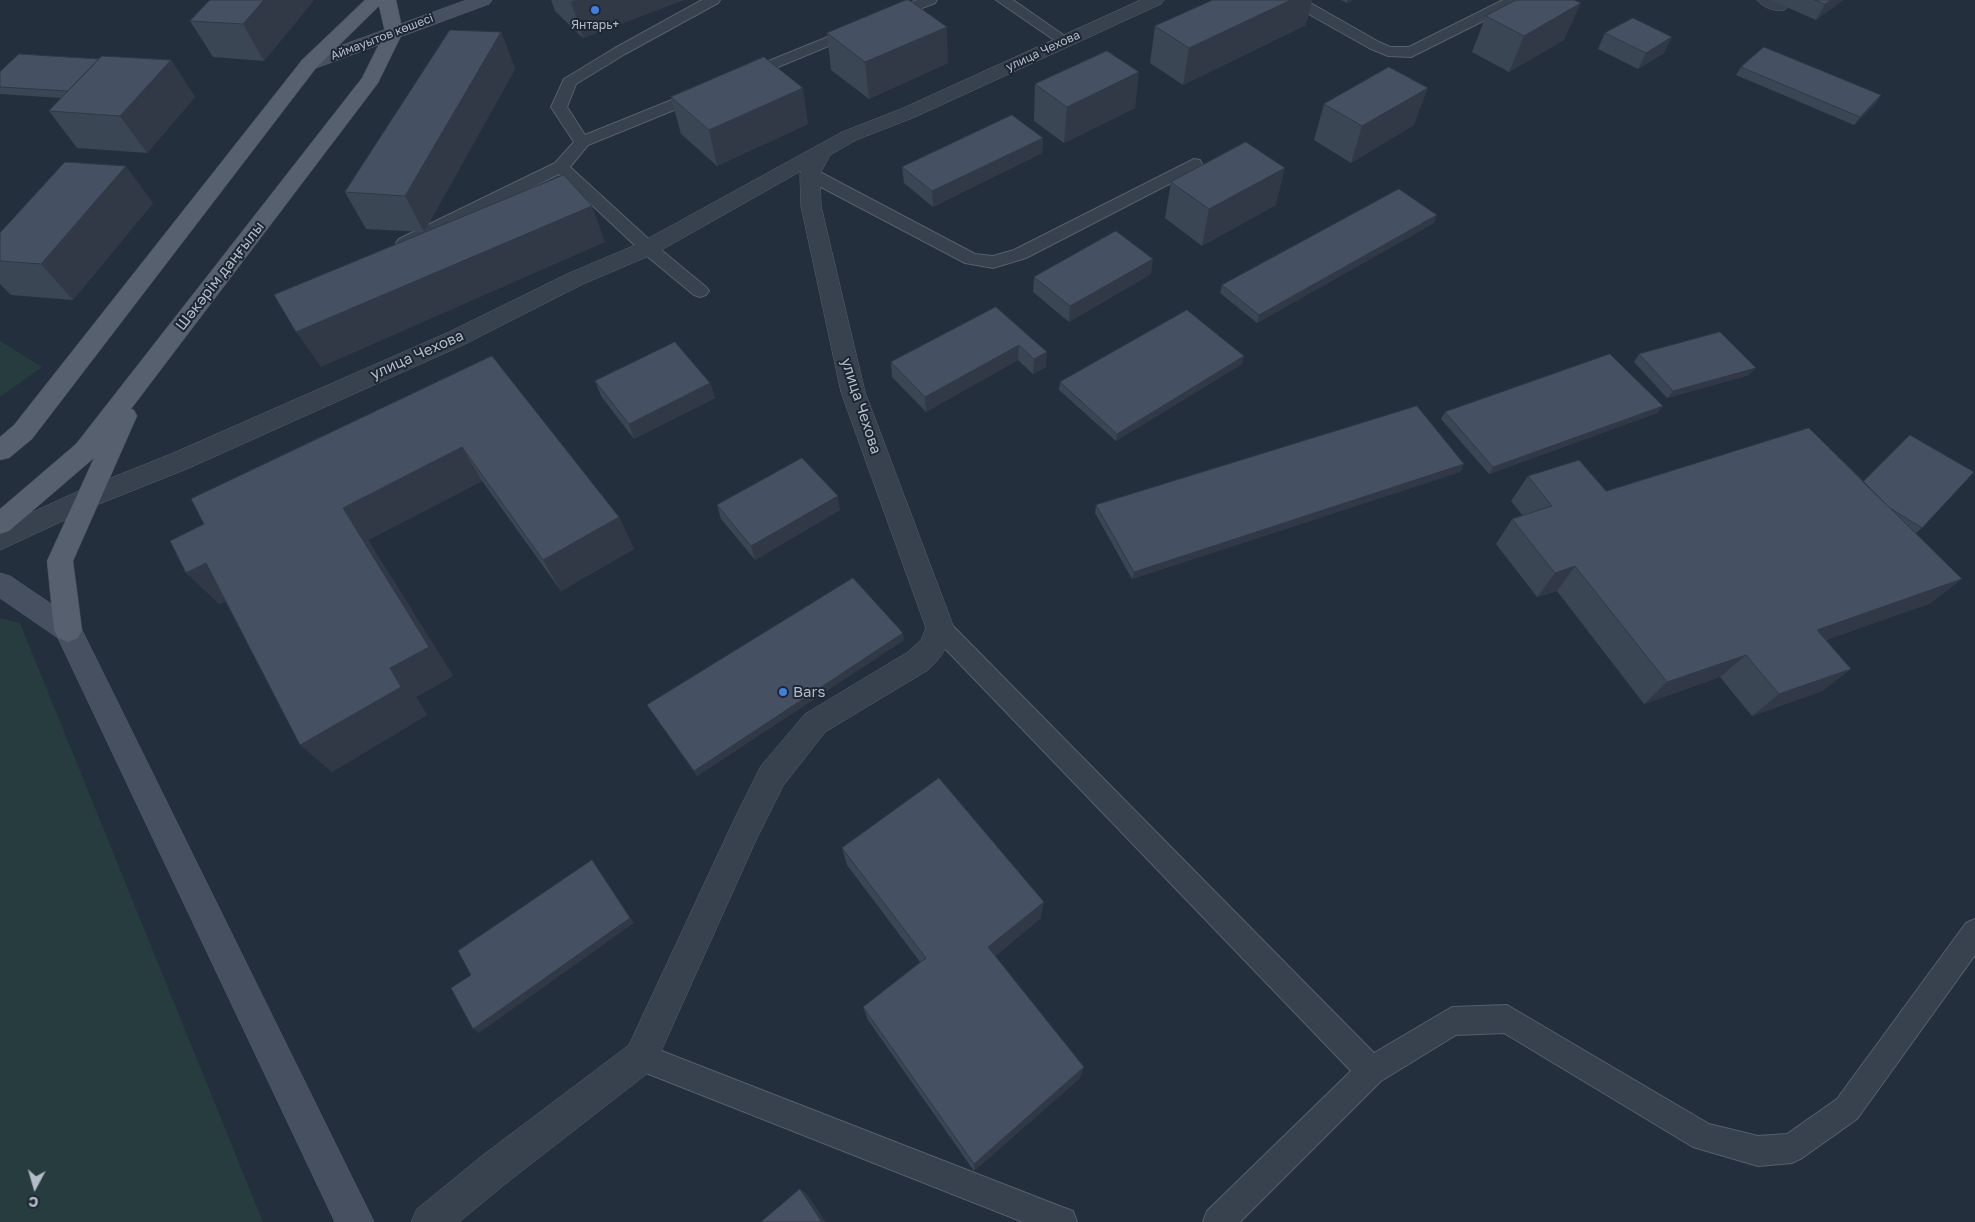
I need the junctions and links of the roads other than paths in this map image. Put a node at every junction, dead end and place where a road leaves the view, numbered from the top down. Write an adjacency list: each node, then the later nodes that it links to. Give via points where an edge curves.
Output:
1 (375, 0): 12 (main road)
2 (387, 0): 10 (main road)
3 (483, 0): 10 (street, Аймауытов көшесі)
4 (713, 0): 15 (lane, via 620,50 570,82 560,107)
5 (930, 0): 13 (lane)
6 (1003, 0): 11 (lane)
7 (1155, 0): 11 (street, улица Чехова)
8 (1294, 0): 9 (lane, via 1388,52 1411,52)
9 (1514, 0)
10 (394, 32): 12 (street, Аймауытов көшесі); 23 (main road, Шәкәрім даңғылы, via 371,79)
11 (1065, 41): 16 (street, улица Чехова)
12 (309, 64): 24 (main road, via 23,432)
13 (728, 82)
14 (710, 90): 15 (lane)
15 (582, 142): 18 (lane)
16 (822, 150): 19 (street, улица Чехова); 20 (street, улица Чехова)
17 (1194, 164): 19 (lane, via 1020,254 993,262 971,259)
18 (561, 167): 20 (lane); 21 (lane)
19 (810, 174): 29 (street, улица Чехова, via 811,206 853,392)
20 (648, 248): 22 (lane); 25 (street, улица Чехова, via 576,279 457,338 180,461)
21 (387, 251)
22 (700, 291)
23 (140, 380): 25 (main road); 26 (main road, Шәкәрім даңғылы, via 85,451)
24 (0, 452)
25 (90, 497): 27 (street, улица Чехова); 30 (main road, via 60,561)
26 (0, 524)
27 (0, 539)
28 (0, 584): 30 (street)
29 (940, 628): 32 (street, via 932,648 918,661 815,723 772,776); 33 (lane)
30 (68, 630): 34 (street)
31 (1975, 932): 33 (lane, via 1847,1109 1792,1148 1758,1151 1703,1137 1507,1020 1452,1021)
32 (641, 1057): 35 (street); 36 (lane)
33 (1371, 1071): 37 (lane)
34 (355, 1222)
35 (430, 1222)
36 (1062, 1222)
37 (1218, 1222)

